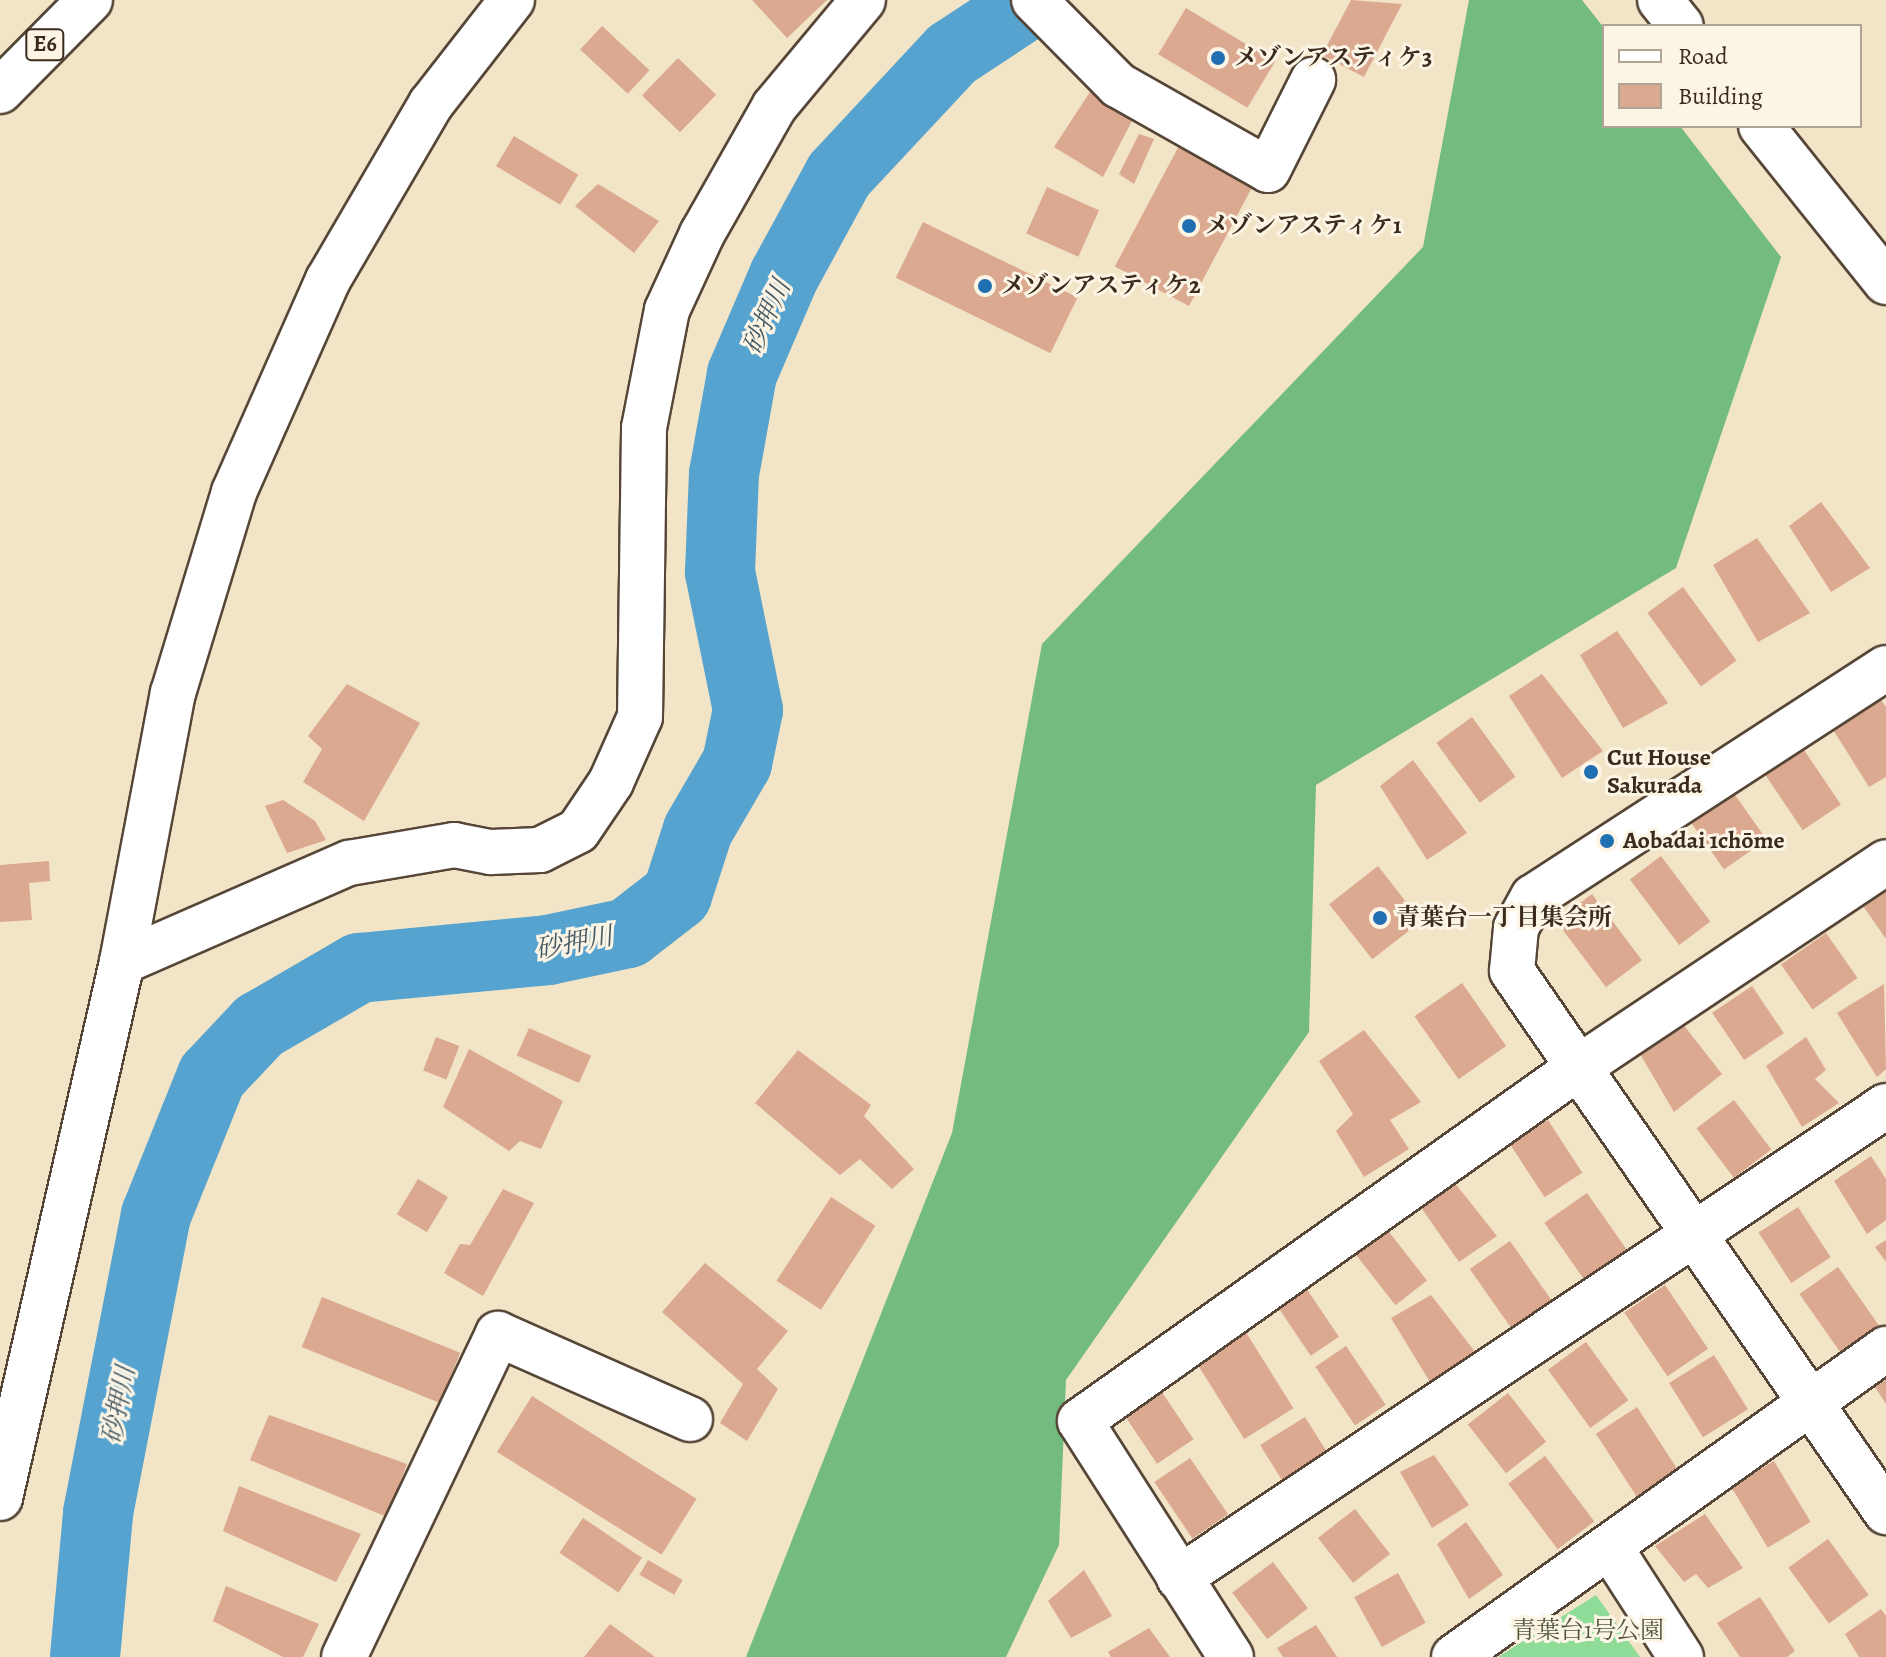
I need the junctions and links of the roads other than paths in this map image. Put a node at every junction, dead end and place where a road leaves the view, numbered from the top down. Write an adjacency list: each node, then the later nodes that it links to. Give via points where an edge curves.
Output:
1 (90, 0): 8 (main road, E6)
2 (512, 0): 13 (main road, via 431,104 328,280 234,492 173,693)
3 (863, 0): 13 (main road, via 774,107 702,234 667,310 644,428 640,717 611,782 578,831 540,850 491,852 454,845 349,863)
4 (1660, 0): 6 (main road)
5 (1048, 15): 7 (main road, via 1118,85 1154,110 1268,170)
6 (1679, 24)
7 (1313, 80)
8 (0, 91)
9 (1763, 128): 10 (main road)
10 (1886, 282)
11 (1886, 668): 14 (main road, via 1533,897 1516,928 1512,971)
12 (1886, 862): 14 (main road)
13 (122, 962): 20 (main road)
14 (1579, 1067): 16 (main road); 23 (main road, via 1080,1421)
15 (1886, 1106): 16 (main road)
16 (1695, 1236): 18 (main road); 23 (main road)
17 (1886, 1349): 18 (main road)
18 (1809, 1400): 21 (main road); 22 (main road)
19 (690, 1419): 24 (main road, via 498,1334)
20 (0, 1498)
21 (1886, 1512)
22 (1611, 1549): 26 (main road); 27 (main road)
23 (1179, 1578): 25 (main road)
24 (344, 1657)
25 (1231, 1657)
26 (1454, 1657)
27 (1681, 1657)

